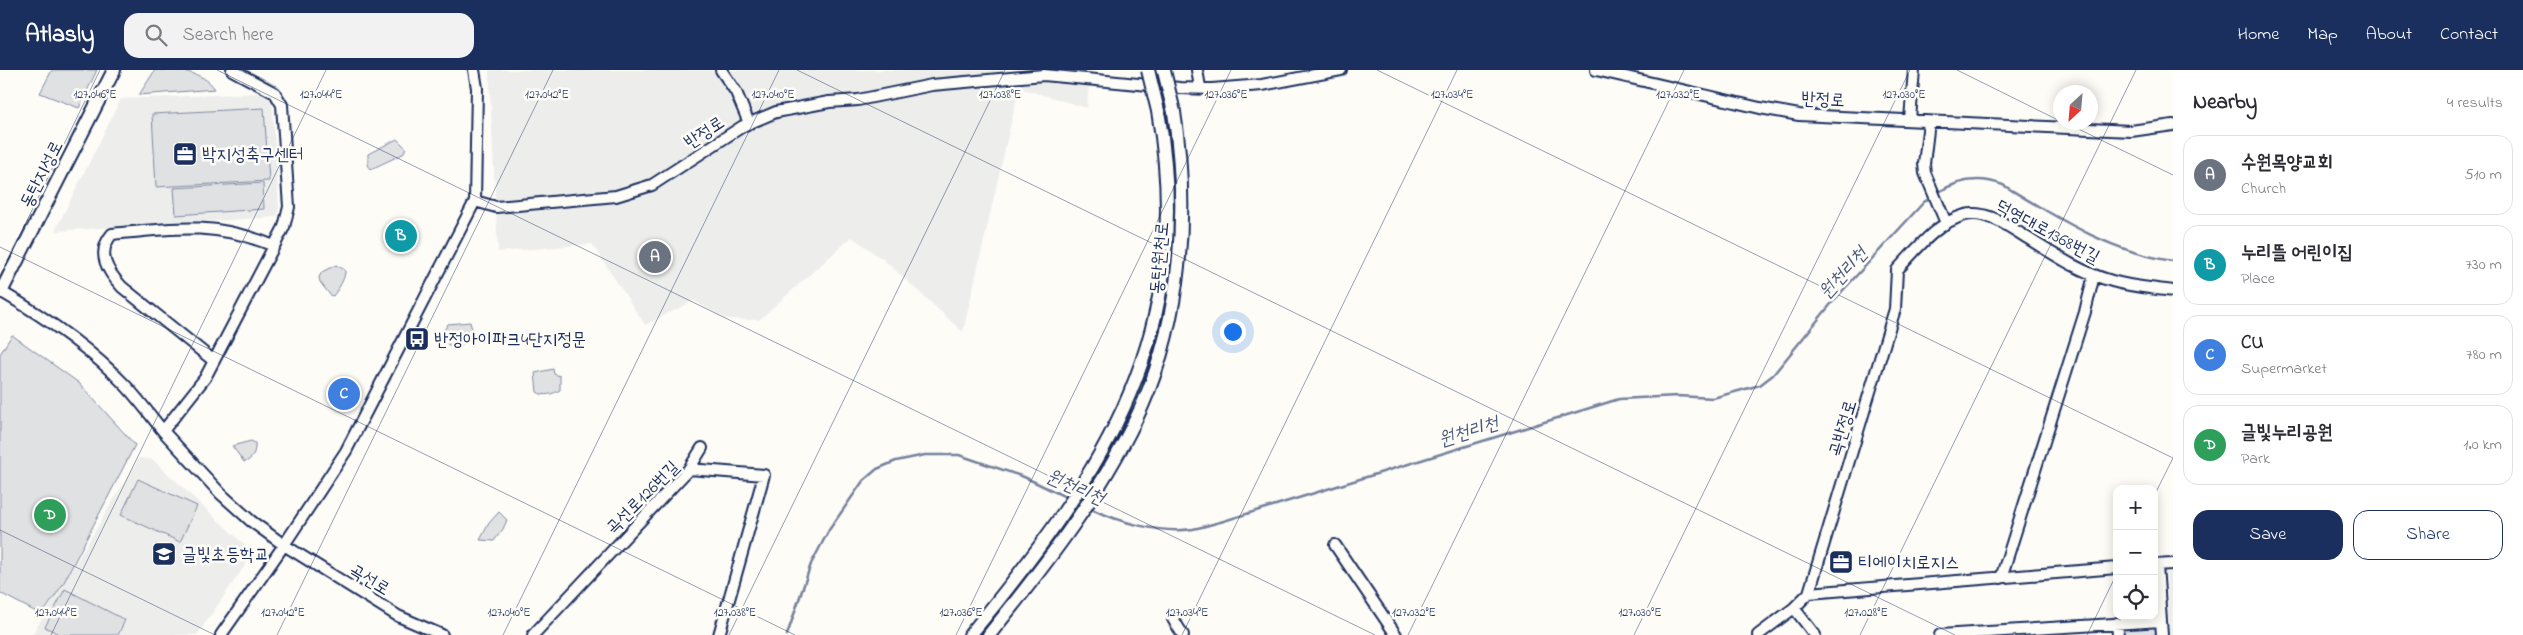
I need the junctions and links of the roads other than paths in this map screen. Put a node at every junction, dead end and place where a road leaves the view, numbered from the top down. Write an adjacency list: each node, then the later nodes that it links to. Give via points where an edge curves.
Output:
1 (114, 70): 22 (main road, 동탄지성로)
2 (232, 70): 18 (street, via 275,93 282,105 289,207 284,227)
3 (474, 70): 16 (street, via 477,88)
4 (721, 70): 14 (street, via 736,92)
5 (1148, 70): 45 (main road, 동탄원천로, bridge, via 1167,174 1167,218 1160,292 1143,361 1111,436 1065,513 1024,570)
6 (1197, 70): 11 (street)
7 (1341, 70): 11 (street, 반정로, via 1262,85)
8 (1596, 70): 12 (street, 반정로, via 1799,115)
9 (1914, 70): 12 (street)
10 (1164, 71): 46 (main road, 동탄원천로, bridge, via 1174,112 1182,180 1173,298 1156,367 1124,442 1078,519)
11 (1200, 87): 14 (street, 반정로, via 1180,88 1044,75 1000,78 932,85 858,100 829,102 776,112)
12 (1910, 119): 13 (street, 반정로)
13 (1928, 122): 15 (street, 반정로, via 2131,131); 17 (street, via 1925,173)
14 (749, 123): 16 (street, 반정로, via 652,186 616,196 496,207)
15 (2173, 125)
16 (475, 201): 28 (street, via 346,451)
17 (1944, 218): 19 (street, 덕영대로1368번길); 20 (street, 덕영대로1368번길, via 1982,214)
18 (274, 246): 23 (street); 23 (street, via 223,229 195,227 112,234 105,242 103,258 110,275)
19 (1898, 270): 34 (street, 곡반정로, via 1895,309)
20 (2094, 275): 21 (street, 덕영대로1368번길, via 2115,282); 33 (street)
21 (2173, 291)
22 (0, 292): 24 (street, 곡선로, via 73,338 98,359 127,386)
23 (214, 361): 24 (street, via 205,378)
24 (163, 431): 28 (street, 곡선로, via 221,494)
25 (702, 448): 26 (street)
26 (689, 469): 43 (street, 곡선로126번길); 44 (street, 곡선로126번길, via 764,475)
27 (1335, 545): 48 (street)
28 (284, 546): 41 (street); 42 (street, 곡선로, via 398,616)
29 (2173, 564): 30 (street)
30 (2158, 565)
31 (2113, 568): 33 (street)
32 (2157, 575): 37 (street)
33 (2001, 578): 34 (street)
34 (1809, 593): 35 (street, 곡반정로)
35 (1794, 608): 49 (street, 곡반정로); 50 (street)
36 (1173, 619): 47 (street)
37 (2160, 621): 38 (street); 53 (street)
38 (2117, 623): 39 (street); 52 (street)
39 (2076, 630): 40 (street)
40 (2033, 632): 51 (street)
41 (220, 635)
42 (442, 635)
43 (533, 635)
44 (719, 635)
45 (970, 635)
46 (989, 635)
47 (1183, 635)
48 (1396, 635)
49 (1758, 635)
50 (1815, 635)
51 (1940, 635)
52 (2118, 635)
53 (2162, 635)

